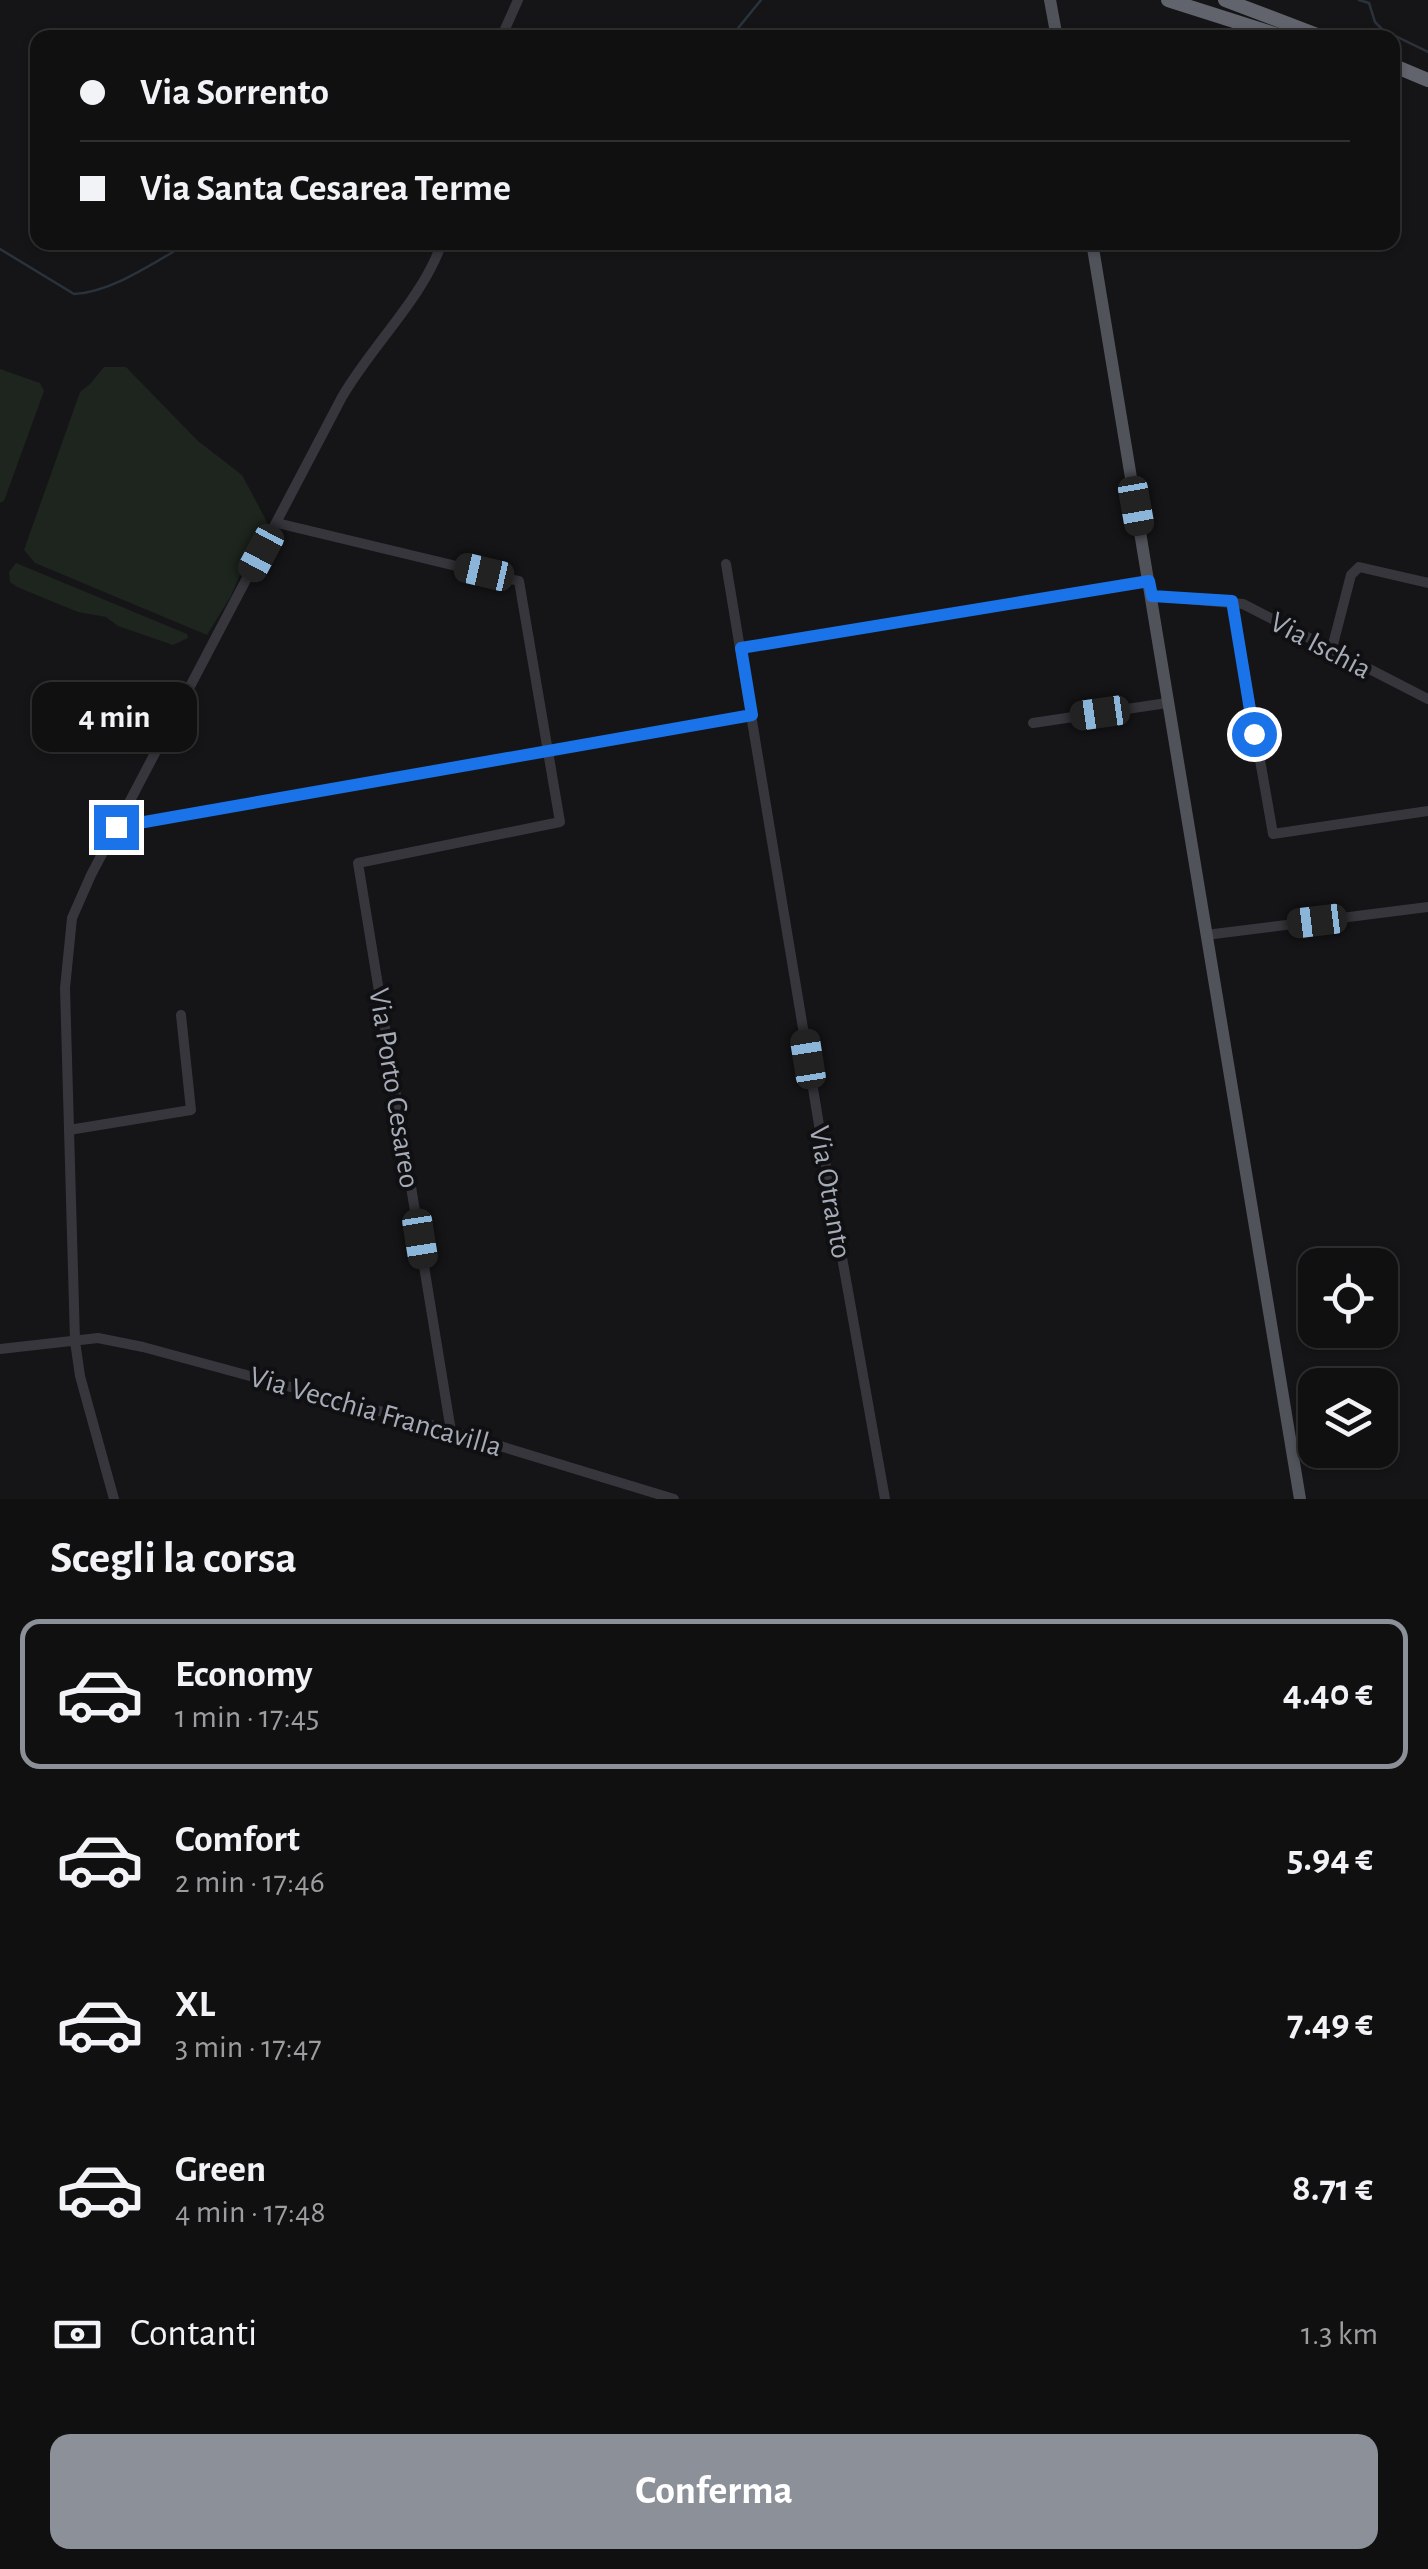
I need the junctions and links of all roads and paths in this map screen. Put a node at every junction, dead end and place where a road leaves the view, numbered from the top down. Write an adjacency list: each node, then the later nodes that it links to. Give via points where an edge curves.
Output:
1 (518, 0): 7 (street)
2 (1168, 0): 9 (highway)
3 (1199, 0): 10 (highway)
4 (1225, 0): 11 (highway)
5 (1243, 0): 12 (highway)
6 (1051, 1): 8 (main road)
7 (505, 30)
8 (1056, 30)
9 (1262, 30)
10 (1291, 30)
11 (1294, 30)
12 (1296, 30)
13 (1400, 68): 15 (highway)
14 (1400, 77): 16 (highway)
15 (1428, 80)
16 (1428, 88)
17 (439, 250): 19 (street, via 430,274 356,373)
18 (1093, 250): 21 (main road)
19 (276, 523): 31 (street, via 519,581); 33 (street)
20 (726, 564): 25 (street, Via Otranto)
21 (1149, 581): 23 (main road); 25 (street)
22 (1428, 583): 26 (street, via 1359,567)
23 (1152, 596): 24 (street, Via Ischia); 28 (main road)
24 (1232, 601): 26 (street, Via Ischia); 32 (street, via 1273,834)
25 (741, 648): 29 (street, Via Otranto)
26 (1332, 652): 27 (street, Via Ischia)
27 (1428, 699)
28 (1167, 703): 30 (street); 35 (main road)
29 (752, 715): 31 (street); 43 (street, Via Otranto)
30 (1033, 723)
31 (549, 752): 33 (street); 40 (street, Via Porto Cesareo, via 560,822 358,863)
32 (1428, 811)
33 (116, 827): 37 (street, via 72,918 66,954)
34 (1428, 907): 35 (street)
35 (1206, 936): 44 (main road)
36 (181, 1015): 37 (street, via 191,1110)
37 (69, 1130): 38 (street)
38 (75, 1341): 39 (street, Via Vecchia Francavilla); 40 (street, Via Vecchia Francavilla, via 98,1338 143,1347); 41 (street)
39 (0, 1349)
40 (451, 1431): 42 (street, Via Vecchia Francavilla)
41 (114, 1499)
42 (674, 1499)
43 (885, 1499)
44 (1300, 1499)

